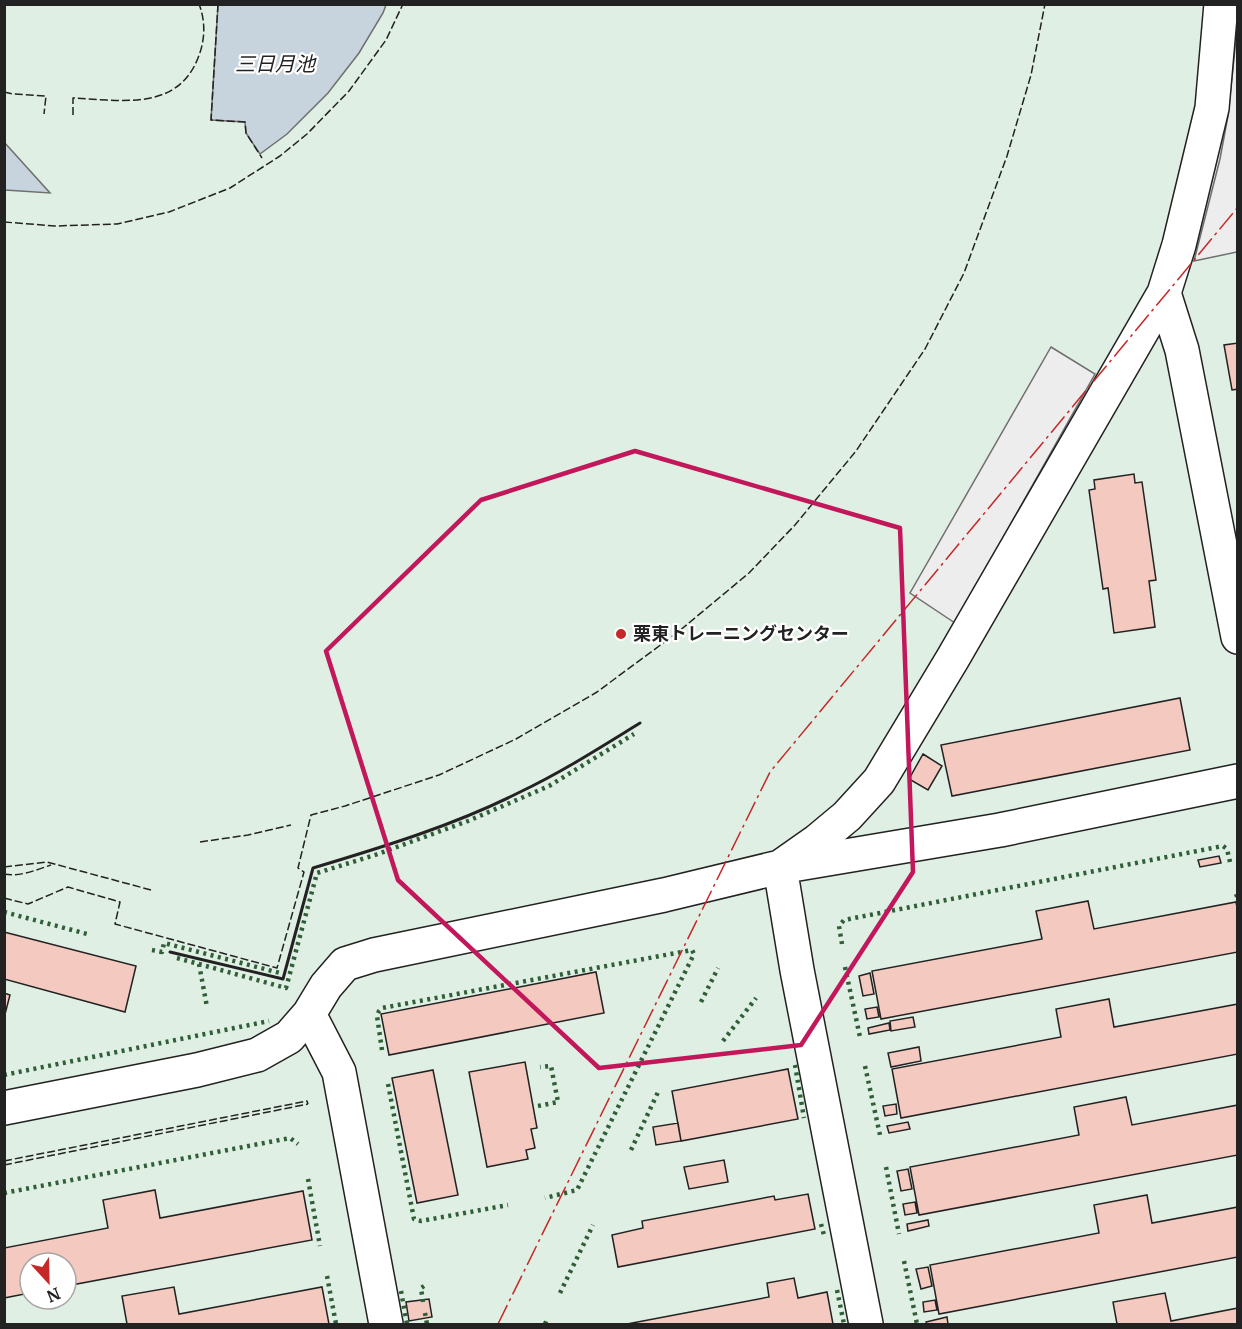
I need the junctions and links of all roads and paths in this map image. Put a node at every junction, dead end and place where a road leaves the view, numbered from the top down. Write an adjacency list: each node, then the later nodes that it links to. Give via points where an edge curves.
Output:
1 (1221, 4): 2 (lane, via 1212,108)
2 (1164, 292): 3 (lane, via 1182,350); 5 (lane, via 879,781 847,816)
3 (1238, 637)
4 (1238, 781): 5 (lane, via 1000,830)
5 (780, 867): 6 (lane, via 345,964); 9 (lane)
6 (309, 1014): 7 (lane, via 289,1037 257,1055); 8 (lane, via 339,1072)
7 (4, 1108)
8 (386, 1324)
9 (866, 1324)

